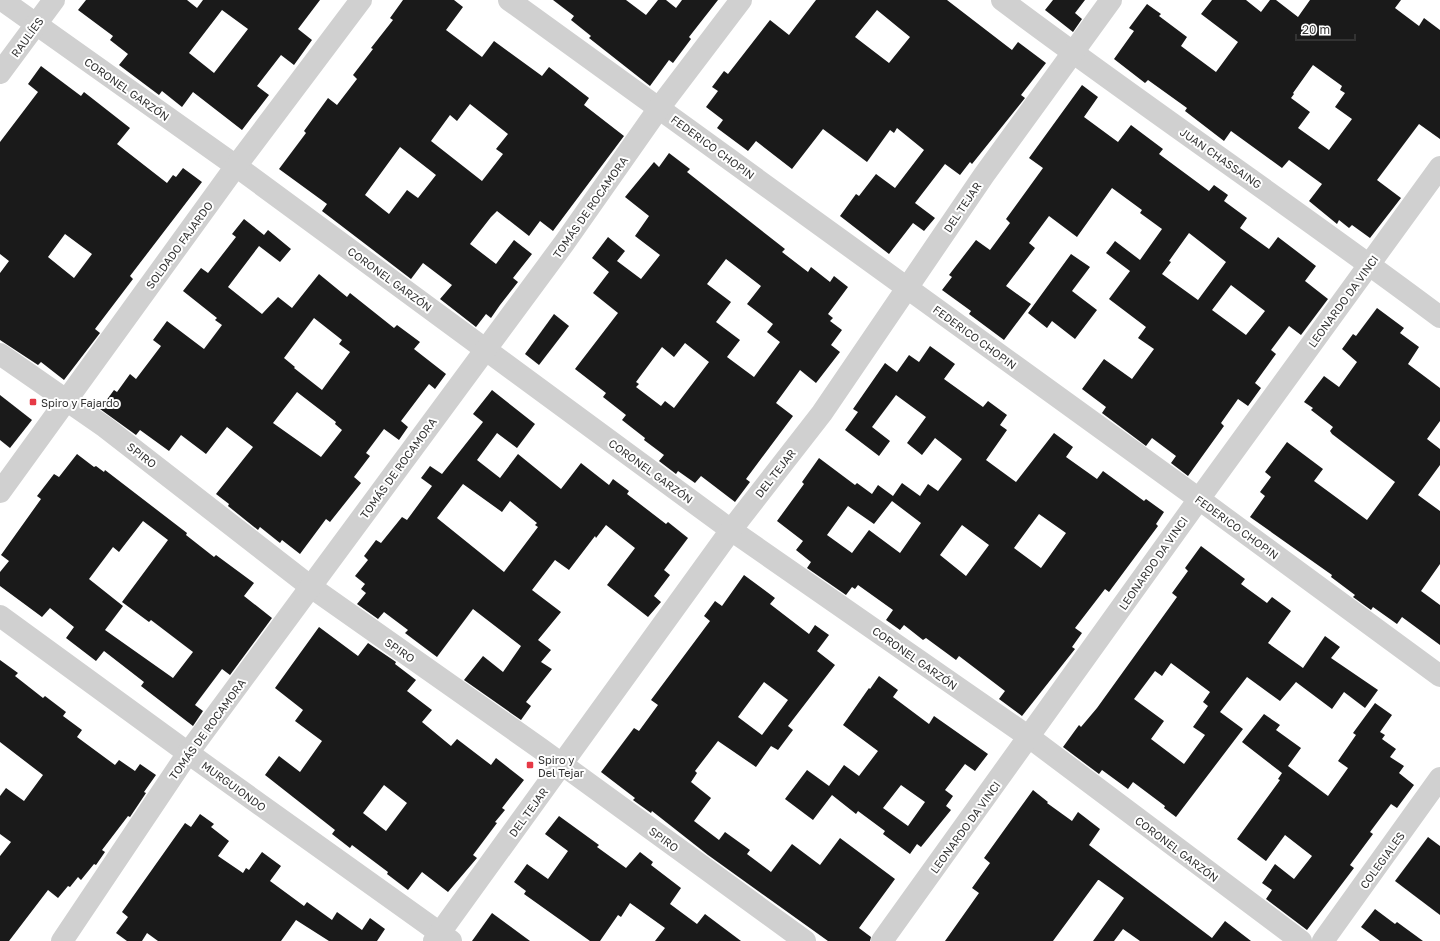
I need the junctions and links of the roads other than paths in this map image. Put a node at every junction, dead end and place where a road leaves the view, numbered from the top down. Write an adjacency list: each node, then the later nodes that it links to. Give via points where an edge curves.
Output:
1 (2, 0): 8 (street, CORONEL GARZÓN)
2 (54, 0): 8 (street, RAULÍES)
3 (360, 0): 12 (street, SOLDADO FAJARDO)
4 (509, 0): 11 (street, FEDERICO CHOPIN)
5 (741, 0): 11 (street, TOMÁS DE ROCAMORA)
6 (1002, 0): 9 (street, JUAN CHASSAING)
7 (1111, 0): 9 (street, DEL TEJAR)
8 (36, 26): 10 (street, RAULÍES); 12 (street, CORONEL GARZÓN)
9 (1073, 53): 14 (street, JUAN CHASSAING); 15 (street, DEL TEJAR, via 984,175)
10 (0, 73)
11 (659, 108): 15 (street, FEDERICO CHOPIN); 17 (street, TOMÁS DE ROCAMORA)
12 (236, 166): 17 (street, CORONEL GARZÓN); 19 (street, SOLDADO FAJARDO)
13 (1440, 167): 14 (street, LEONARDO DA VINCI)
14 (1370, 264): 16 (street, JUAN CHASSAING); 21 (street, LEONARDO DA VINCI)
15 (907, 288): 21 (street, FEDERICO CHOPIN); 22 (street, DEL TEJAR, via 822,413)
16 (1440, 316)
17 (486, 349): 22 (street, CORONEL GARZÓN); 23 (street, TOMÁS DE ROCAMORA)
18 (0, 354): 19 (street, SPIRO)
19 (66, 400): 20 (street, SOLDADO FAJARDO); 23 (street, SPIRO, via 106,427)
20 (0, 492)
21 (1199, 499): 25 (street, FEDERICO CHOPIN); 26 (street, LEONARDO DA VINCI)
22 (731, 530): 26 (street, CORONEL GARZÓN); 28 (street, DEL TEJAR)
23 (311, 587): 27 (street, TOMÁS DE ROCAMORA); 28 (street, SPIRO)
24 (0, 616): 27 (street, MURGUIONDO)
25 (1440, 676)
26 (1029, 738): 33 (street, LEONARDO DA VINCI); 34 (street, CORONEL GARZÓN)
27 (188, 753): 30 (street, MURGUIONDO); 31 (street, TOMÁS DE ROCAMORA)
28 (561, 766): 30 (street, DEL TEJAR); 32 (street, SPIRO)
29 (1440, 778): 35 (street, COLEGIALES)
30 (441, 938)
31 (62, 941)
32 (805, 941)
33 (882, 941)
34 (1301, 941)
35 (1323, 941)

